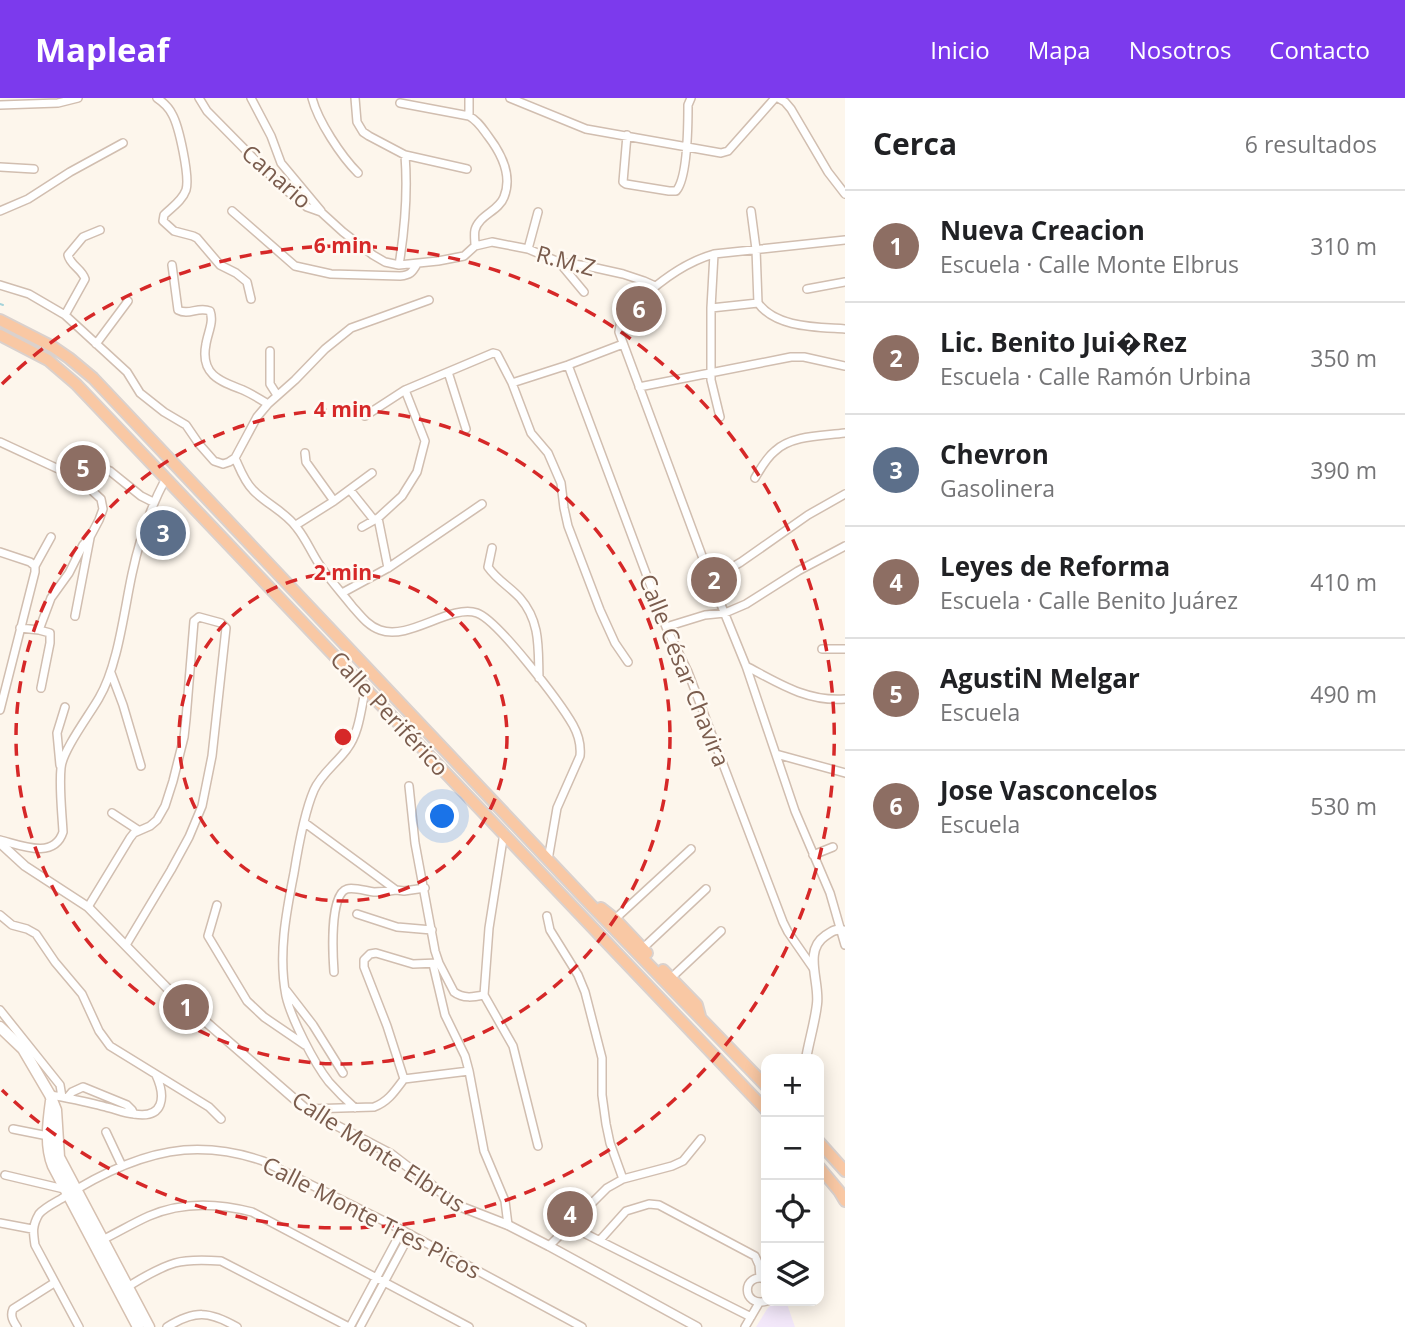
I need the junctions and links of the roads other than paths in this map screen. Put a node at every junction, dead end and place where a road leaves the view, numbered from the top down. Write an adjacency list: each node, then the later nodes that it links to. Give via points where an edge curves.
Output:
1 (78, 98): 13 (street)
2 (157, 98): 44 (street, via 173,115 187,170 181,200 163,215 163,221 174,231 197,238 220,265 247,282)
3 (199, 98): 27 (street, Canario, via 280,184 307,207)
4 (251, 98): 27 (street, via 281,163)
5 (312, 98): 22 (street, via 320,119)
6 (355, 98): 18 (street, via 357,122 363,132)
7 (469, 98): 14 (street)
8 (510, 98): 11 (street)
9 (691, 98): 17 (street)
10 (776, 98): 17 (street, via 725,153); 23 (street, via 791,109)
11 (523, 101): 15 (street, via 575,126)
12 (400, 103): 14 (street)
13 (0, 105)
14 (469, 116): 31 (street, via 500,153 507,173 505,195 475,229)
15 (627, 135): 17 (street); 17 (street, via 622,178 626,184 676,191)
16 (124, 143): 24 (street)
17 (687, 146)
18 (405, 155): 21 (street); 38 (street, via 405,225)
19 (0, 167): 20 (street)
20 (34, 169)
21 (467, 169)
22 (358, 173)
23 (845, 194)
24 (0, 211)
25 (232, 211): 36 (street, via 295,266 331,274 400,276 409,275)
26 (751, 211): 33 (street)
27 (321, 212): 38 (street, Canario, via 373,255)
28 (538, 212): 32 (street)
29 (100, 230): 49 (street, via 83,237 68,255 85,279)
30 (845, 240): 33 (street)
31 (475, 246): 32 (street, R.M.Z, via 492,242); 36 (street, Canario, via 464,256)
32 (528, 249): 35 (street, R.M.Z)
33 (756, 249): 34 (street); 47 (street)
34 (714, 254): 41 (street); 48 (street)
35 (559, 262): 41 (street, R.M.Z, via 623,274); 43 (street)
36 (417, 264): 38 (street, Canario)
37 (172, 265): 64 (street, via 178,310 204,309 212,315 205,354 211,373)
38 (399, 265)
39 (845, 282): 42 (street)
40 (0, 285): 49 (street, via 29,294)
41 (655, 286): 54 (street, via 624,316 620,325)
42 (807, 289)
43 (584, 292)
44 (251, 299)
45 (429, 300): 63 (street, via 351,328)
46 (128, 301): 53 (street)
47 (758, 303): 48 (street); 51 (street, via 784,321)
48 (711, 308): 59 (street)
49 (65, 315): 53 (street)
50 (0, 320): 122 (highway, Calle Periférico, via 53,347 93,379)
51 (845, 329)
52 (0, 335): 74 (highway, Calle Periférico, via 64,373)
53 (96, 344): 71 (street, via 127,372 140,393 186,425 214,461 223,464)
54 (623, 344): 56 (street); 61 (street)
55 (270, 351): 63 (street, via 270,384)
56 (568, 365): 60 (street); 95 (street, Calle César Chavira)
57 (845, 366): 59 (street, via 791,357)
58 (448, 372): 60 (street, via 495,353); 62 (street); 67 (street)
59 (711, 373): 61 (street); 66 (street)
60 (512, 383): 100 (street, via 531,433 548,453 561,483 565,518 600,610)
61 (639, 387): 91 (street)
62 (405, 390): 65 (street); 81 (street, via 425,442 413,480)
63 (278, 395): 64 (street)
64 (268, 404): 71 (street)
65 (365, 416)
66 (720, 417)
67 (467, 429)
68 (845, 433): 75 (street, via 803,439 776,449)
69 (0, 442): 73 (street)
70 (305, 453): 78 (street, via 306,462)
71 (235, 458): 82 (street, via 254,491)
72 (372, 474): 76 (street)
73 (75, 475): 79 (street, via 106,469); 85 (street, via 103,505)
74 (166, 478): 79 (street); 104 (highway, Calle Periférico)
75 (755, 478)
76 (350, 489): 78 (street); 81 (street)
77 (845, 494): 91 (street)
78 (334, 501): 82 (street)
79 (153, 502): 102 (street)
80 (482, 505): 90 (street)
81 (376, 519): 83 (street); 90 (street)
82 (296, 525): 92 (street)
83 (362, 527)
84 (51, 537): 89 (street)
85 (90, 537): 94 (street); 97 (street, via 51,598)
86 (845, 546): 93 (street)
87 (492, 548): 103 (street, via 488,567 520,597 537,628)
88 (0, 552): 89 (street)
89 (35, 566): 96 (street)
90 (388, 568): 92 (street)
91 (711, 580): 93 (street)
92 (342, 593): 103 (street, via 367,623 390,632 465,612 477,613 502,632)
93 (725, 613): 95 (street); 101 (street)
94 (75, 616)
95 (666, 627): 140 (street, Calle César Chavira, via 688,672 783,922)
96 (20, 628): 97 (street); 108 (street)
97 (38, 630): 105 (street, via 50,633)
98 (822, 649): 99 (street)
99 (845, 649)
100 (628, 662)
101 (746, 666): 106 (street, via 798,693 825,700); 109 (street)
102 (111, 673): 110 (street); 111 (street)
103 (539, 679): 122 (street, via 574,727 581,747 557,808)
104 (366, 687): 115 (street, via 352,741 317,785); 117 (highway, Calle Periférico)
105 (41, 688)
106 (845, 699)
107 (65, 707): 110 (street, via 57,733)
108 (0, 710)
109 (776, 754): 112 (street); 121 (street)
110 (61, 766): 118 (street, via 60,840 39,849)
111 (141, 766)
112 (845, 773)
113 (409, 786): 123 (street)
114 (112, 813): 116 (street)
115 (305, 823): 125 (street); 143 (street, via 284,929)
116 (138, 831): 128 (street); 136 (street, via 157,820 173,781 186,719 194,621 199,618 224,625 212,756 202,806 171,870)
117 (504, 833): 144 (street); 157 (highway, Calle Periférico)
118 (0, 841): 128 (street, Calle Monte Elbrus, via 25,866)
119 (833, 848): 121 (street)
120 (691, 849): 132 (street)
121 (813, 855): 134 (street)
122 (548, 860): 127 (highway, Calle Periférico)
123 (425, 888): 125 (street); 133 (street)
124 (706, 889): 138 (street)
125 (396, 890): 141 (street, via 348,888 342,892 334,926)
126 (217, 905): 148 (street, via 208,936 241,992 264,1017)
127 (591, 905): 132 (highway); 146 (highway, Calle Periférico)
128 (88, 907): 136 (street, Calle Monte Elbrus)
129 (357, 914): 133 (street, via 397,927)
130 (0, 915): 152 (street, via 36,934 82,994 106,1041)
131 (547, 916): 172 (street, via 550,930 585,992 602,1058 608,1133)
132 (615, 919): 138 (highway)
133 (432, 930): 139 (street)
134 (843, 930): 137 (street); 140 (street, via 821,938 813,952)
135 (721, 931): 142 (street)
136 (126, 945): 159 (street, Calle Monte Elbrus, via 167,988)
137 (845, 945)
138 (642, 949): 142 (highway)
139 (436, 964): 144 (street, via 458,995); 150 (street, via 445,1015); 153 (street, via 413,964 376,953 364,960)
140 (813, 968): 149 (street, via 817,1006)
141 (334, 972)
142 (671, 978): 146 (highway, via 697,1005)
143 (285, 989): 148 (street); 151 (street)
144 (484, 995): 166 (street, via 513,1046)
145 (0, 1010): 155 (street)
146 (700, 1019): 154 (highway, Calle Periférico)
147 (0, 1027): 156 (main road, via 23,1049)
148 (307, 1046): 158 (street, via 330,1082)
149 (807, 1054)
150 (469, 1071): 153 (street); 176 (street, via 484,1151 505,1200)
151 (342, 1073)
152 (156, 1074): 160 (street, via 162,1094 159,1106 152,1114); 161 (street)
153 (404, 1079): 158 (street, via 383,1104)
154 (761, 1081)
155 (65, 1097): 156 (street); 160 (street); 160 (street, via 87,1088 127,1105)
156 (51, 1098): 164 (main road); 173 (main road)
157 (761, 1105)
158 (355, 1108): 159 (street)
159 (307, 1110): 176 (street, Calle Monte Elbrus, via 391,1154 459,1206)
160 (134, 1114)
161 (220, 1119)
162 (13, 1129): 164 (street)
163 (106, 1132): 168 (street)
164 (48, 1136): 173 (main road, via 51,1161)
165 (701, 1139): 172 (street, via 683,1161)
166 (538, 1146)
167 (824, 1148): 169 (highway)
168 (122, 1166): 173 (street, Calle Monte Tres Picos); 178 (street, Calle Monte Tres Picos, via 187,1150 247,1155)
169 (845, 1171)
170 (824, 1174): 174 (highway)
171 (5, 1175): 173 (street)
172 (623, 1179): 183 (street, via 607,1188)
173 (69, 1191): 177 (street, Calle Monte Tres Picos, via 41,1212); 182 (main road)
174 (845, 1201)
175 (0, 1223): 177 (street)
176 (508, 1225): 183 (street, Calle Monte Elbrus)
177 (32, 1229): 188 (street, via 34,1245)
178 (402, 1230): 180 (street, Calle Monte Tres Picos); 185 (street)
179 (582, 1232): 181 (street)
180 (410, 1234): 187 (street); 202 (street, Calle Monte Tres Picos)
181 (600, 1240): 184 (street, via 626,1211 659,1205 750,1253); 192 (street)
182 (98, 1242): 185 (street, via 166,1210 226,1206 252,1212); 189 (main road)
183 (549, 1246): 203 (street, Calle Monte Elbrus)
184 (761, 1271)
185 (377, 1277): 187 (street); 199 (street)
186 (761, 1278): 190 (street, via 752,1280 747,1292 751,1299)
187 (385, 1282): 200 (street); 201 (street)
188 (54, 1283): 193 (street, via 13,1309); 194 (street)
189 (123, 1290): 195 (main road); 196 (main road); 199 (street, via 175,1263 220,1261)
190 (761, 1302)
191 (761, 1304): 192 (street)
192 (751, 1317): 204 (street)
193 (17, 1327)
194 (79, 1327)
195 (138, 1327)
196 (149, 1327)
197 (167, 1327): 198 (street, via 202,1314)
198 (237, 1327)
199 (349, 1327)
200 (360, 1327)
201 (469, 1327)
202 (582, 1327)
203 (697, 1327)
204 (745, 1327)

